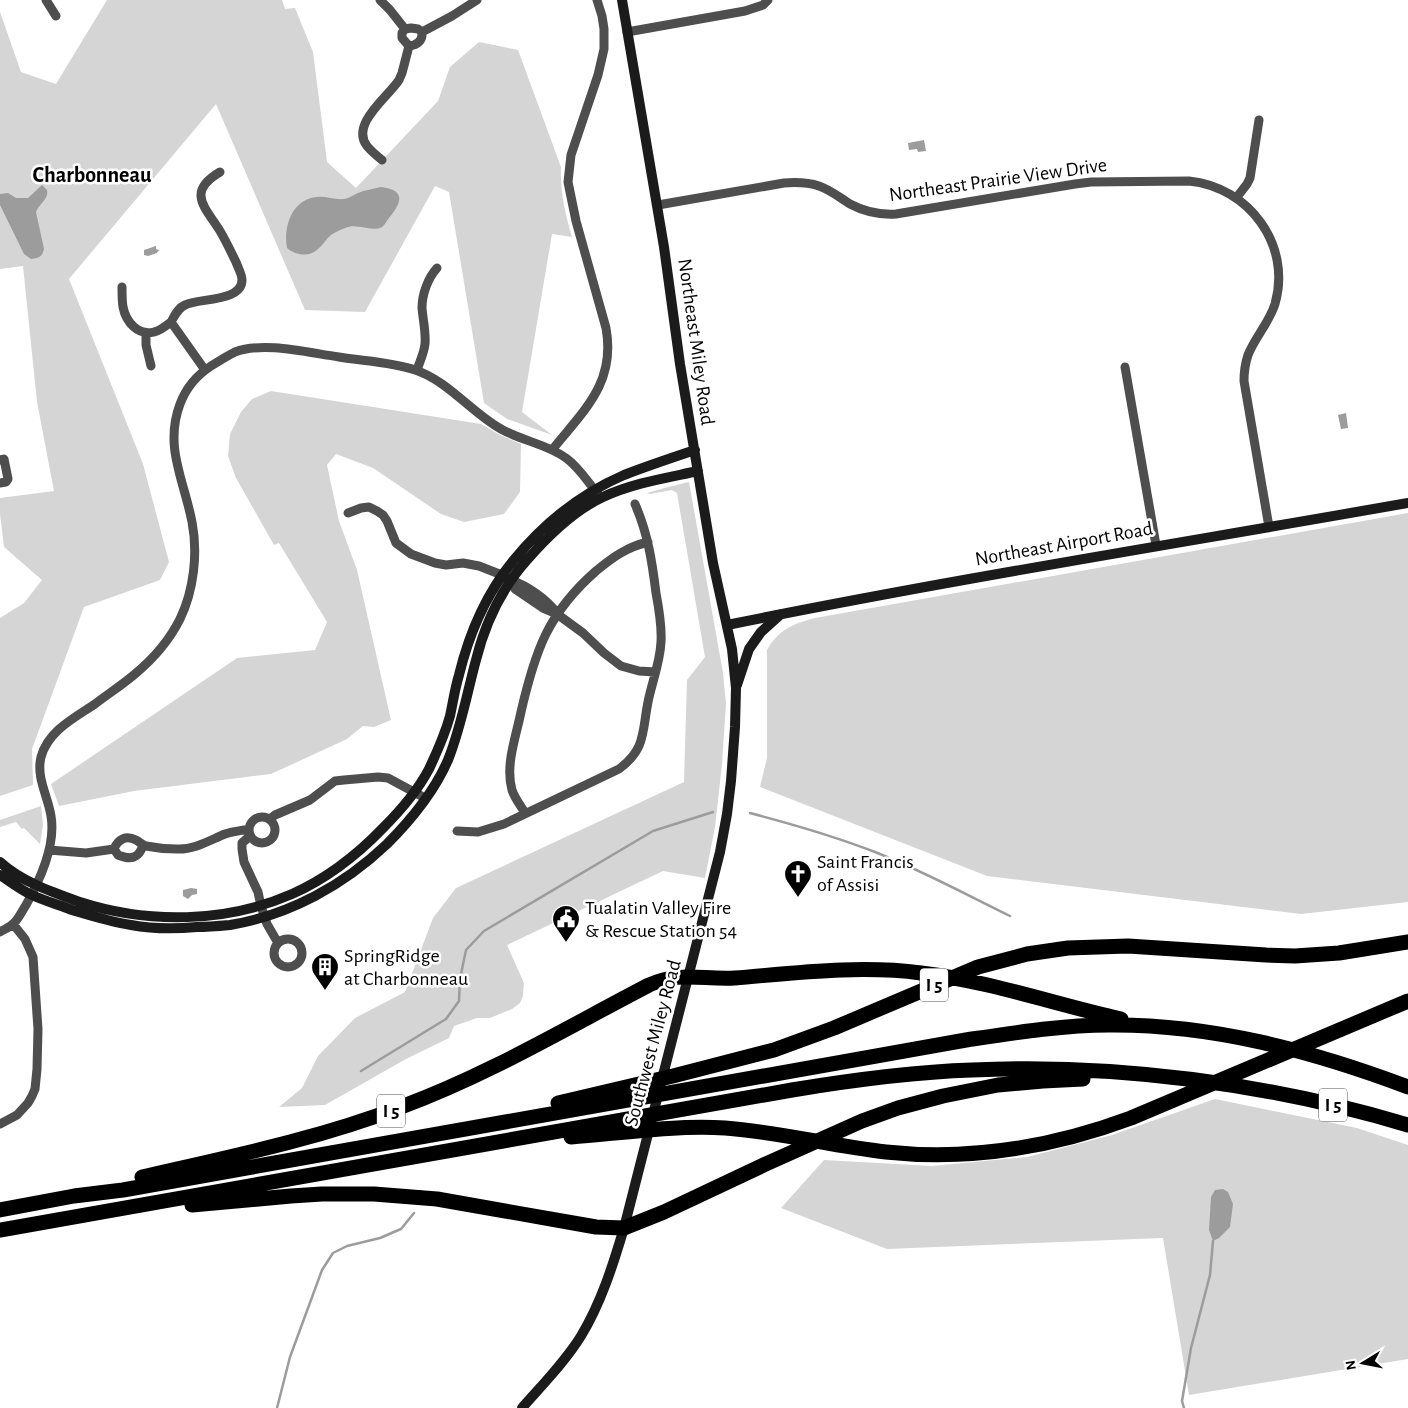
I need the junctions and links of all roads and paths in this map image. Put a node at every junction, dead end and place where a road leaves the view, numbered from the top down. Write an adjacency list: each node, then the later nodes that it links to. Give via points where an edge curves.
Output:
1 (46, 0): 7 (street)
2 (380, 0): 8 (street)
3 (477, 0): 9 (street)
4 (597, 0): 25 (street, via 603,23 604,49 571,155 568,182 606,328 609,354 596,393)
5 (622, 0): 10 (street, Northeast Miley Road)
6 (768, 0): 10 (street, via 745,11)
7 (56, 16)
8 (405, 29): 9 (street); 11 (street, via 402,38)
9 (422, 32): 11 (street, via 420,42)
10 (627, 32): 16 (street, Northeast Miley Road)
11 (409, 46): 13 (street, via 399,80 363,128 366,144)
12 (1259, 120): 15 (street, via 1250,178)
13 (382, 160)
14 (220, 172): 19 (street, via 206,182 200,196 233,255 241,273 241,286 221,298 186,304)
15 (1237, 197): 16 (street, Northeast Prairie View Drive, via 1199,182 1104,181 886,214 857,208 830,190 798,182); 34 (street, Northeast Prairie View Drive, via 1267,231 1278,267 1274,306 1249,354 1244,372 1244,390)
16 (658, 205): 26 (street, Northeast Miley Road)
17 (437, 268): 24 (street, via 422,301 425,347)
18 (122, 287): 20 (street, via 123,307 128,320)
19 (171, 322): 20 (street, via 156,332); 23 (street)
20 (146, 333): 21 (street)
21 (151, 366)
22 (1125, 367): 36 (street)
23 (205, 370): 24 (street, via 235,352 262,347); 51 (street, via 180,401 174,429 174,456 195,545 190,591 179,620 146,665 57,730 47,743 41,756 40,770 51,815)
24 (417, 370): 25 (street, via 450,390 503,431)
25 (552, 450): 30 (street, via 574,464)
26 (695, 450): 28 (street, Northeast Miley Road); 30 (street, via 626,474)
27 (0, 460): 29 (street, via 4,460 8,479)
28 (698, 471): 30 (street); 40 (street, Northeast Miley Road)
29 (0, 483)
30 (598, 494): 37 (street, via 564,509 546,524 524,547)
31 (1408, 503): 34 (street, Northeast Airport Road)
32 (635, 504): 35 (street)
33 (348, 513): 37 (street, via 369,507 378,511 387,521 396,543 426,560 480,566)
34 (1268, 527): 36 (street, Northeast Airport Road)
35 (648, 542): 38 (street, via 627,548 606,562); 41 (street, via 661,624)
36 (1156, 545): 39 (street, Northeast Airport Road)
37 (506, 578): 38 (street, via 549,603); 43 (street, via 481,610 470,636 441,742); 44 (street, via 476,658 460,725 447,761)
38 (557, 614): 41 (street, via 621,666); 45 (street, via 535,658 510,764 512,790)
39 (782, 614): 40 (street, Northeast Airport Road); 42 (street, via 761,632 749,650)
40 (727, 624): 42 (street, Northeast Miley Road)
41 (655, 672): 45 (street, via 644,734 630,759 618,769)
42 (736, 688): 61 (street, Southwest Miley Road, via 727,814)
43 (414, 791): 44 (street); 46 (street, via 388,778 335,781 316,797); 55 (street, via 366,846 294,893)
44 (425, 798): 56 (street, via 396,835 354,873 318,895)
45 (525, 813): 47 (street, via 487,830)
46 (270, 819): 48 (street, via 259,817 253,820); 48 (street, via 275,831 270,841 255,842)
47 (457, 831)
48 (249, 833): 49 (street, via 228,833 186,849); 55 (street, via 242,843 242,855)
49 (143, 845): 50 (street, via 131,838 122,839); 50 (street, via 136,857 127,859 118,856)
50 (114, 849): 51 (street, via 77,853)
51 (49, 850): 54 (street)
52 (0, 862): 54 (street)
53 (0, 876): 54 (street)
54 (33, 890): 55 (street, via 98,908 148,916 203,916); 56 (street, via 101,919 151,928 224,926); 57 (street)
55 (261, 906): 56 (street)
56 (264, 917): 60 (street)
57 (13, 924): 58 (street); 66 (street, via 33,957 37,1069 28,1103 17,1115)
58 (0, 932)
59 (1408, 942): 68 (highway, I 5, via 1295,956 1106,946 1027,954 978,967 774,1050 565,1101)
60 (278, 943)
61 (689, 976): 63 (highway, I 5, via 717,979 839,971 898,971 941,976); 70 (highway, I 5, via 670,977 649,984 484,1071 370,1119); 73 (street, Southwest Miley Road)
62 (1408, 1001): 69 (highway, I 5, via 1131,1118 1066,1139 1020,1148 955,1154 888,1152 752,1131 702,1128)
63 (1159, 1027): 65 (highway, I 5, via 1216,1033 1289,1048); 68 (highway, I 5, via 1109,1025 1006,1034)
64 (1146, 1075): 67 (highway, I 5, via 1256,1090 1343,1107); 69 (highway, I 5, via 1118,1071 1012,1069 886,1076); 73 (highway, I 5, via 1117,1080 1020,1082 898,1108 862,1121)
65 (1408, 1087)
66 (0, 1124)
67 (1408, 1125)
68 (476, 1127): 70 (highway, I 5)
69 (507, 1140): 72 (highway, I 5)
70 (74, 1196): 71 (highway, I 5)
71 (0, 1210)
72 (108, 1211): 73 (highway, I 5, via 322,1194 374,1194 438,1199 596,1227); 74 (highway, I 5)
73 (624, 1228): 75 (street, Southwest Miley Road, via 605,1288 580,1338)
74 (0, 1230)
75 (522, 1408)

